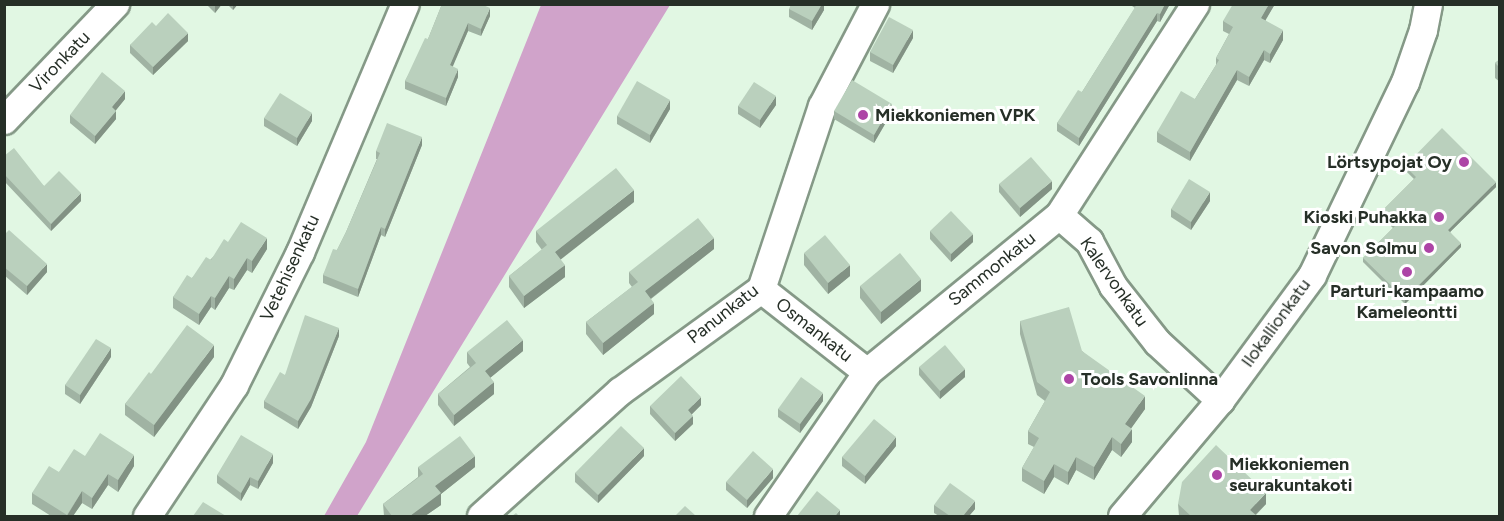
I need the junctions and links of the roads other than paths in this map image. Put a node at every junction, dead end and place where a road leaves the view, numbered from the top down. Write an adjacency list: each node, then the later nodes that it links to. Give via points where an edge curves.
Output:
1 (115, 4): 6 (street, Vironkatu)
2 (405, 4): 11 (street, Vetehisenkatu, via 300,252 234,385)
3 (875, 4): 8 (street, Panunkatu, via 822,106)
4 (1195, 4): 7 (street, Sammonkatu)
5 (1428, 4): 10 (street, Ilokallionkatu, via 1405,82 1312,275)
6 (4, 120)
7 (1059, 215): 9 (street, Sammonkatu); 10 (street, Kalervonkatu, via 1089,241 1113,286 1157,342)
8 (761, 289): 9 (street, Osmankatu); 12 (street, Panunkatu, via 620,391)
9 (867, 372): 13 (street, Sammonkatu)
10 (1220, 400): 14 (street, Ilokallionkatu)
11 (147, 516)
12 (481, 516)
13 (768, 516)
14 (1122, 516)

